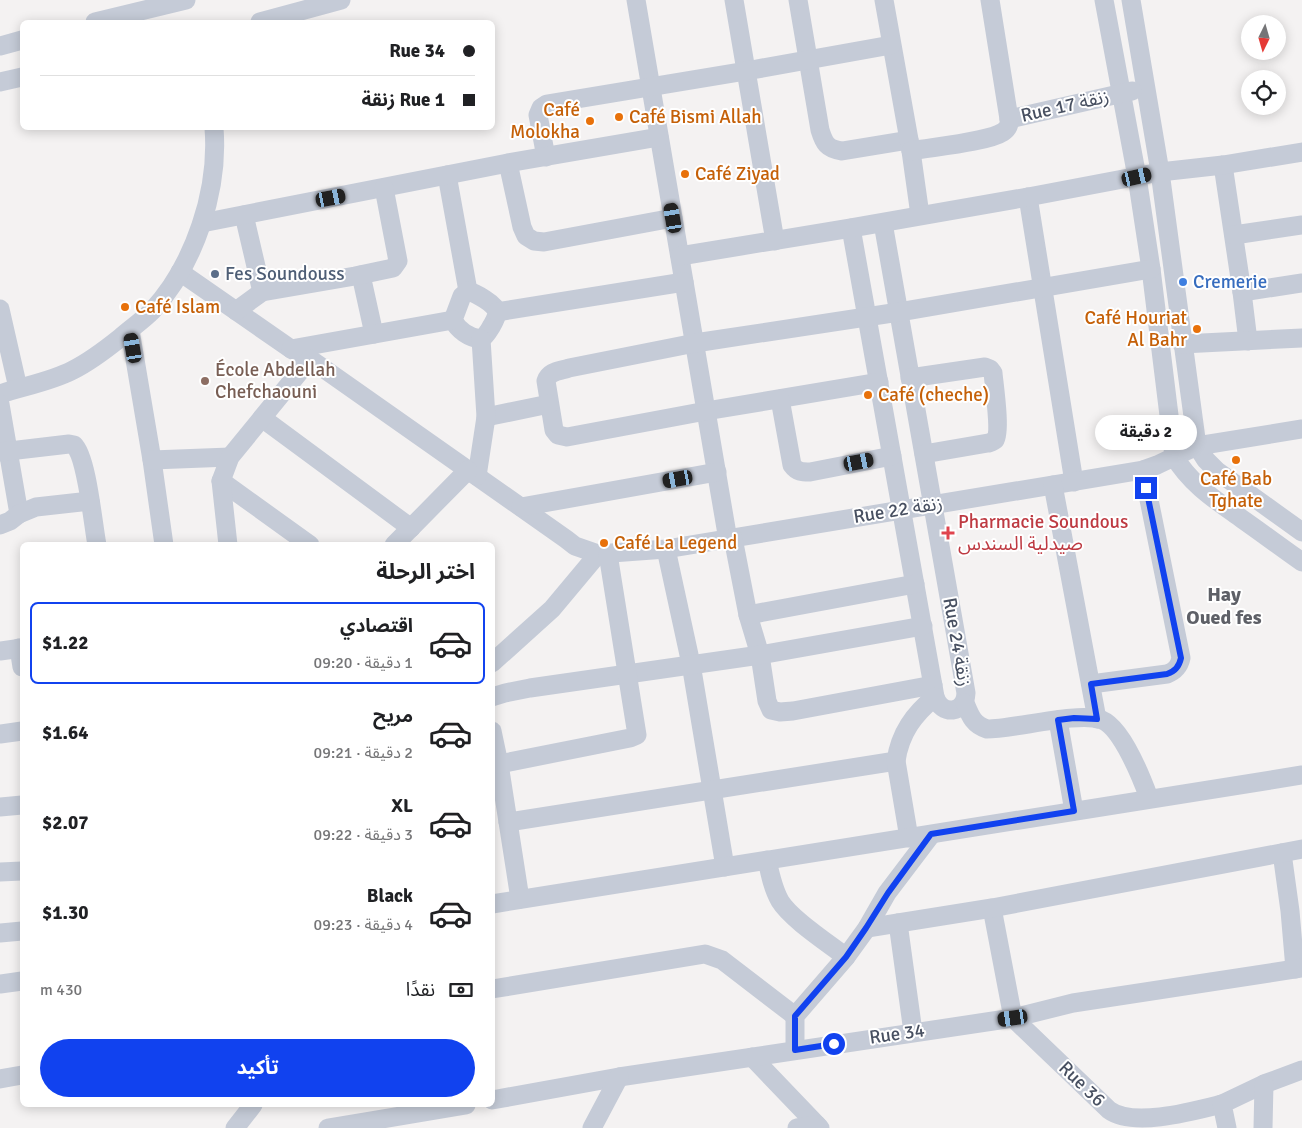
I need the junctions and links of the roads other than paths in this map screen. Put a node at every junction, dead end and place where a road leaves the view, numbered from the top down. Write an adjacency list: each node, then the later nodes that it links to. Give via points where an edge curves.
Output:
1 (183, 0): 10 (street)
2 (341, 0): 11 (street)
3 (636, 0): 19 (street)
4 (734, 0): 16 (street)
5 (798, 0): 15 (street)
6 (884, 0): 13 (street)
7 (990, 0): 22 (street)
8 (1104, 0): 21 (street)
9 (1131, 0): 20 (street)
10 (103, 20)
11 (267, 20)
12 (20, 41): 14 (street)
13 (891, 45): 15 (street); 25 (street)
14 (0, 46)
15 (809, 60): 16 (street); 25 (street, Rue 17 زنقة, via 820,130 824,143 831,150)
16 (746, 71): 19 (street); 43 (street)
17 (20, 78): 18 (street)
18 (0, 82)
19 (651, 86): 24 (street); 27 (street, via 555,102 541,108 538,115)
20 (1147, 88): 21 (street, Rue 17 زنقة); 30 (street)
21 (1122, 93): 22 (street, Rue 17 زنقة); 32 (street)
22 (1009, 121): 25 (street, Rue 17 زنقة, via 1004,132 988,138)
23 (214, 130): 38 (street, via 213,174)
24 (659, 137): 27 (street); 37 (street)
25 (910, 145): 36 (street)
26 (1302, 152): 29 (street)
27 (546, 156): 28 (street)
28 (508, 163): 31 (street); 37 (street, via 522,227 534,242)
29 (1223, 165): 30 (street); 42 (street)
30 (1160, 172): 32 (street); 66 (street)
31 (447, 175): 33 (street); 51 (street)
32 (1137, 177): 34 (street); 45 (street)
33 (384, 188): 35 (street); 47 (street, via 398,261 393,268)
34 (1028, 197): 36 (street); 50 (street)
35 (244, 215): 38 (street); 52 (street)
36 (920, 215): 39 (street)
37 (673, 218): 44 (street)
38 (202, 223): 46 (street)
39 (883, 223): 41 (street); 57 (street, Rue 24 زنقة)
40 (1302, 225): 42 (street)
41 (851, 228): 43 (street); 58 (street, Rue 24 زنقة)
42 (1234, 235): 53 (street)
43 (775, 240): 44 (street)
44 (680, 256): 48 (street)
45 (1151, 269): 50 (street); 83 (street)
46 (180, 272): 55 (street); 60 (street, via 162,300)
47 (361, 275): 52 (street); 61 (street)
48 (684, 282): 56 (street); 65 (street)
49 (1302, 283): 53 (street)
50 (1043, 288): 57 (street); 90 (street)
51 (468, 291): 56 (street, via 490,303); 59 (street, via 462,296)
52 (262, 292): 55 (street)
53 (1242, 292): 64 (street)
54 (0, 309): 71 (street)
55 (236, 311): 67 (street)
56 (497, 312): 63 (street, via 489,331)
57 (898, 312): 58 (street); 69 (street, Rue 24 زنقة)
58 (867, 317): 65 (street); 70 (street, Rue 24 زنقة)
59 (453, 320): 61 (street); 63 (street, via 461,330)
60 (130, 330): 71 (street, via 74,370); 85 (street)
61 (374, 334): 67 (street)
62 (1302, 338): 64 (street)
63 (481, 339): 76 (street)
64 (1248, 341): 66 (street)
65 (695, 343): 74 (street, via 552,373 546,381); 75 (street)
66 (1182, 344): 79 (street)
67 (291, 348): 68 (street)
68 (310, 359): 77 (street); 88 (street)
69 (910, 378): 81 (street, Rue 24 زنقة); 81 (street, via 985,367 993,373 997,420 994,441)
70 (879, 382): 72 (street); 82 (street, Rue 24 زنقة)
71 (9, 391)
72 (780, 399): 75 (street); 82 (street, via 792,465 800,472)
73 (0, 404): 80 (street)
74 (549, 404): 75 (street, via 554,430 567,438); 76 (street)
75 (706, 411): 87 (street)
76 (486, 417): 88 (street)
77 (262, 418): 84 (street); 99 (street)
78 (1302, 429): 79 (street, Rue 22 زنقة)
79 (1197, 446): 83 (street, Rue 22 زنقة); 97 (street, via 1217,470)
80 (4, 452): 92 (street, via 74,445 80,454); 96 (street)
81 (924, 454): 93 (street, Rue 24 زنقة)
82 (892, 456): 95 (street, Rue 24 زنقة)
83 (1174, 456): 86 (street, Rue 22 زنقة); 106 (street, via 1193,482)
84 (230, 457): 85 (street); 89 (street)
85 (152, 460): 101 (street)
86 (1142, 470): 90 (street, Rue 22 زنقة); 116 (street, via 1180,663 1176,670 1167,674)
87 (717, 472): 94 (street); 98 (street)
88 (472, 473): 94 (street); 99 (street)
89 (221, 481): 102 (street); 103 (street)
90 (1074, 482): 91 (street, Rue 22 زنقة)
91 (1053, 485): 93 (street, Rue 22 زنقة); 116 (street)
92 (90, 500): 96 (street, via 36,507); 100 (street)
93 (933, 504): 95 (street, Rue 22 زنقة); 119 (street, Rue 24 زنقة, via 966,693)
94 (521, 507): 105 (street, via 576,546)
95 (902, 509): 98 (street, Rue 22 زنقة); 107 (street, Rue 24 زنقة)
96 (12, 519)
97 (1302, 532)
98 (731, 539): 104 (street, Rue 22 زنقة); 108 (street)
99 (402, 540)
100 (96, 542)
101 (164, 542)
102 (228, 542)
103 (306, 542)
104 (666, 549): 105 (street, Rue 22 زنقة); 114 (street)
105 (603, 554): 112 (street, via 552,609); 115 (street)
106 (1302, 562)
107 (915, 584): 108 (street); 109 (street, Rue 24 زنقة)
108 (748, 615): 113 (street)
109 (923, 626): 113 (street); 117 (street, Rue 24 زنقة)
110 (20, 648): 111 (street)
111 (0, 650)
112 (496, 653)
113 (760, 655): 114 (street); 117 (street, via 767,701 771,710 780,712)
114 (691, 664): 115 (street); 128 (street)
115 (628, 674): 118 (street); 126 (street, via 637,732 635,737)
116 (1091, 684): 120 (street)
117 (934, 691): 119 (street, Rue 24 زنقة, via 942,708 954,710); 125 (street, via 910,722 898,748)
118 (495, 696)
119 (964, 703): 121 (street, via 974,722 987,729)
120 (1097, 719): 121 (street); 129 (street, via 1103,720 1116,732)
121 (1058, 720): 132 (street)
122 (20, 731): 123 (street)
123 (0, 734)
124 (495, 745): 126 (street)
125 (896, 761): 128 (street); 135 (street)
126 (499, 764): 133 (street)
127 (1302, 775): 129 (street)
128 (712, 788): 133 (street); 139 (street)
129 (1149, 798): 132 (street)
130 (20, 805): 131 (street)
131 (0, 807)
132 (1074, 811): 134 (street)
133 (508, 822): 142 (street)
134 (931, 834): 135 (street); 146 (street)
135 (909, 838): 138 (street)
136 (1302, 849): 137 (street)
137 (1282, 853): 144 (street); 150 (street)
138 (767, 860): 139 (street); 149 (street, via 781,902)
139 (725, 867): 142 (street)
140 (20, 870): 141 (street)
141 (0, 872)
142 (520, 899): 143 (street)
143 (495, 903)
144 (992, 908): 145 (street); 155 (street)
145 (898, 923): 146 (street); 156 (street)
146 (866, 928): 149 (street)
147 (20, 931): 148 (street)
148 (0, 933)
149 (846, 957): 154 (street)
150 (1298, 968): 155 (street, Rue 34, via 1073,1002)
151 (20, 980): 152 (street)
152 (0, 984)
153 (495, 989): 154 (street, via 705,954 722,960)
154 (795, 1016): 157 (street)
155 (1013, 1018): 156 (street, Rue 34); 165 (street, Rue 36, via 1120,1117 1136,1119 1185,1114)
156 (913, 1032): 157 (street, Rue 34)
157 (795, 1050): 158 (street, Rue 34)
158 (752, 1058): 161 (street, Rue 34); 169 (street)
159 (1302, 1070): 163 (street, Rue 36)
160 (20, 1075): 162 (street)
161 (619, 1078): 164 (street, Rue 34); 172 (street)
162 (0, 1079)
163 (1264, 1084): 165 (street, Rue 36); 175 (street)
164 (495, 1099)
165 (1222, 1104): 174 (street)
166 (251, 1107): 170 (street)
167 (456, 1107): 168 (street)
168 (365, 1125): 171 (street)
169 (819, 1126): 173 (street)
170 (235, 1128)
171 (328, 1128)
172 (592, 1128)
173 (797, 1128)
174 (1227, 1128)
175 (1263, 1128)

